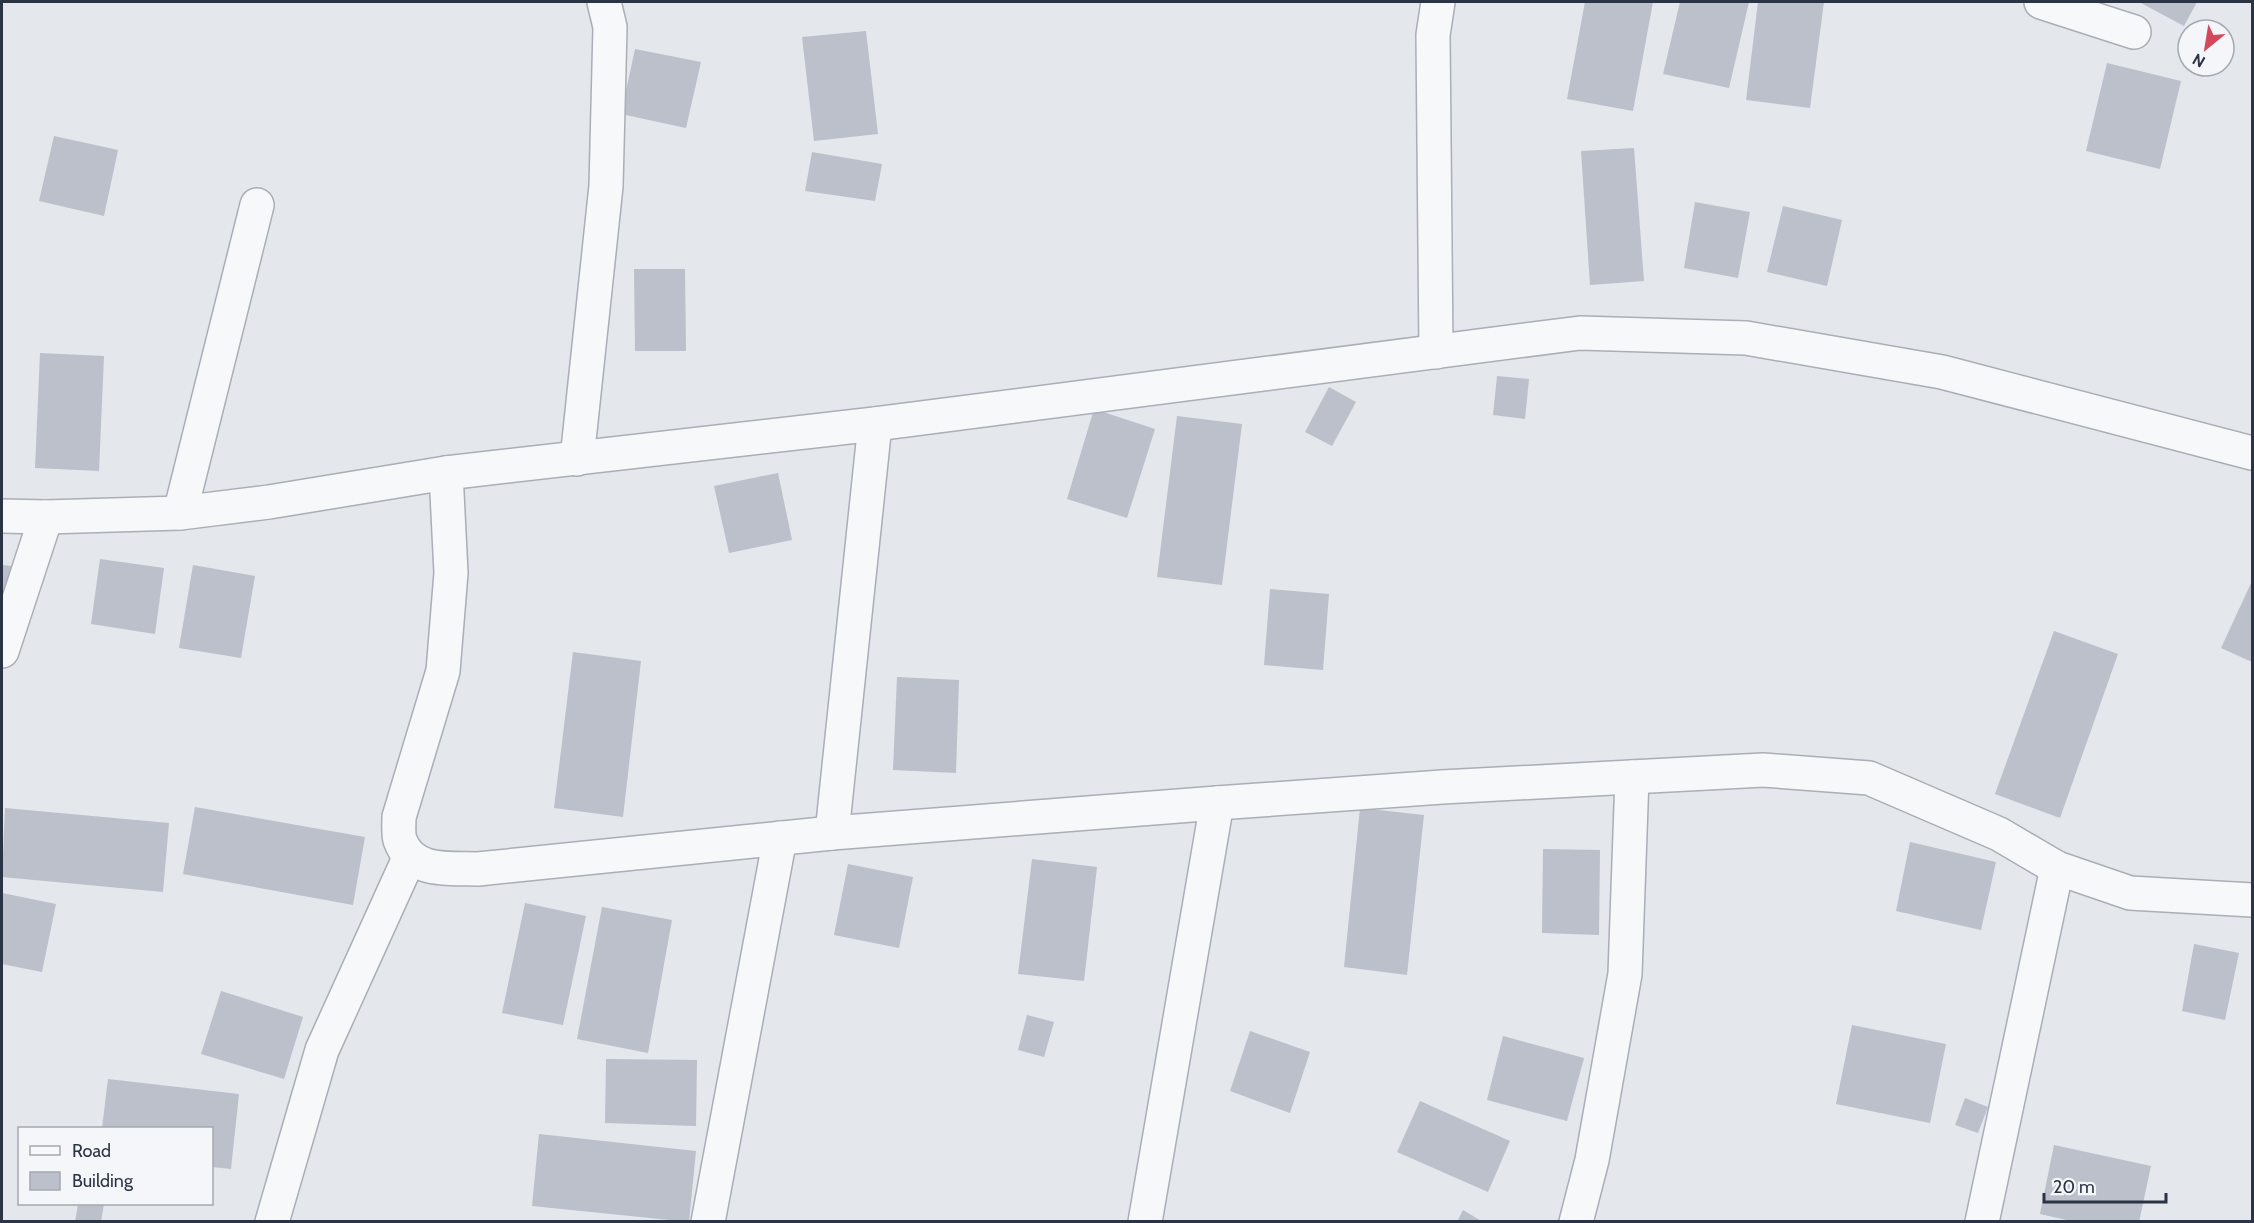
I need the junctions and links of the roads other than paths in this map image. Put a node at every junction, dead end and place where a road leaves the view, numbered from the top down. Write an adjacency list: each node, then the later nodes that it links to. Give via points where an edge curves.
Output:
1 (604, 2): 9 (street, via 610,27 606,186)
2 (1438, 2): 6 (street, via 1433,35)
3 (2041, 2): 4 (street)
4 (2134, 32)
5 (257, 205): 11 (street)
6 (1436, 352): 7 (street); 8 (street, via 1580,333 1746,338 1942,372)
7 (875, 424): 9 (street); 17 (street)
8 (2253, 453)
9 (578, 459): 10 (street)
10 (446, 473): 11 (street); 19 (street, via 451,573 443,671 399,817 400,840)
11 (180, 513): 13 (street)
12 (2, 516): 13 (street)
13 (46, 517): 14 (street)
14 (2, 651)
15 (1632, 777): 16 (street); 20 (street, via 1763,770 1869,778 1999,834); 25 (street, via 1625,974 1592,1160)
16 (1216, 803): 17 (street); 24 (street)
17 (832, 833): 18 (street)
18 (780, 838): 19 (street, via 478,869 430,868); 23 (street)
19 (410, 856): 22 (street, via 322,1050)
20 (2057, 868): 21 (street, via 2130,893); 26 (street)
21 (2253, 900)
22 (272, 1221)
23 (708, 1221)
24 (1145, 1221)
25 (1576, 1221)
26 (1982, 1221)

